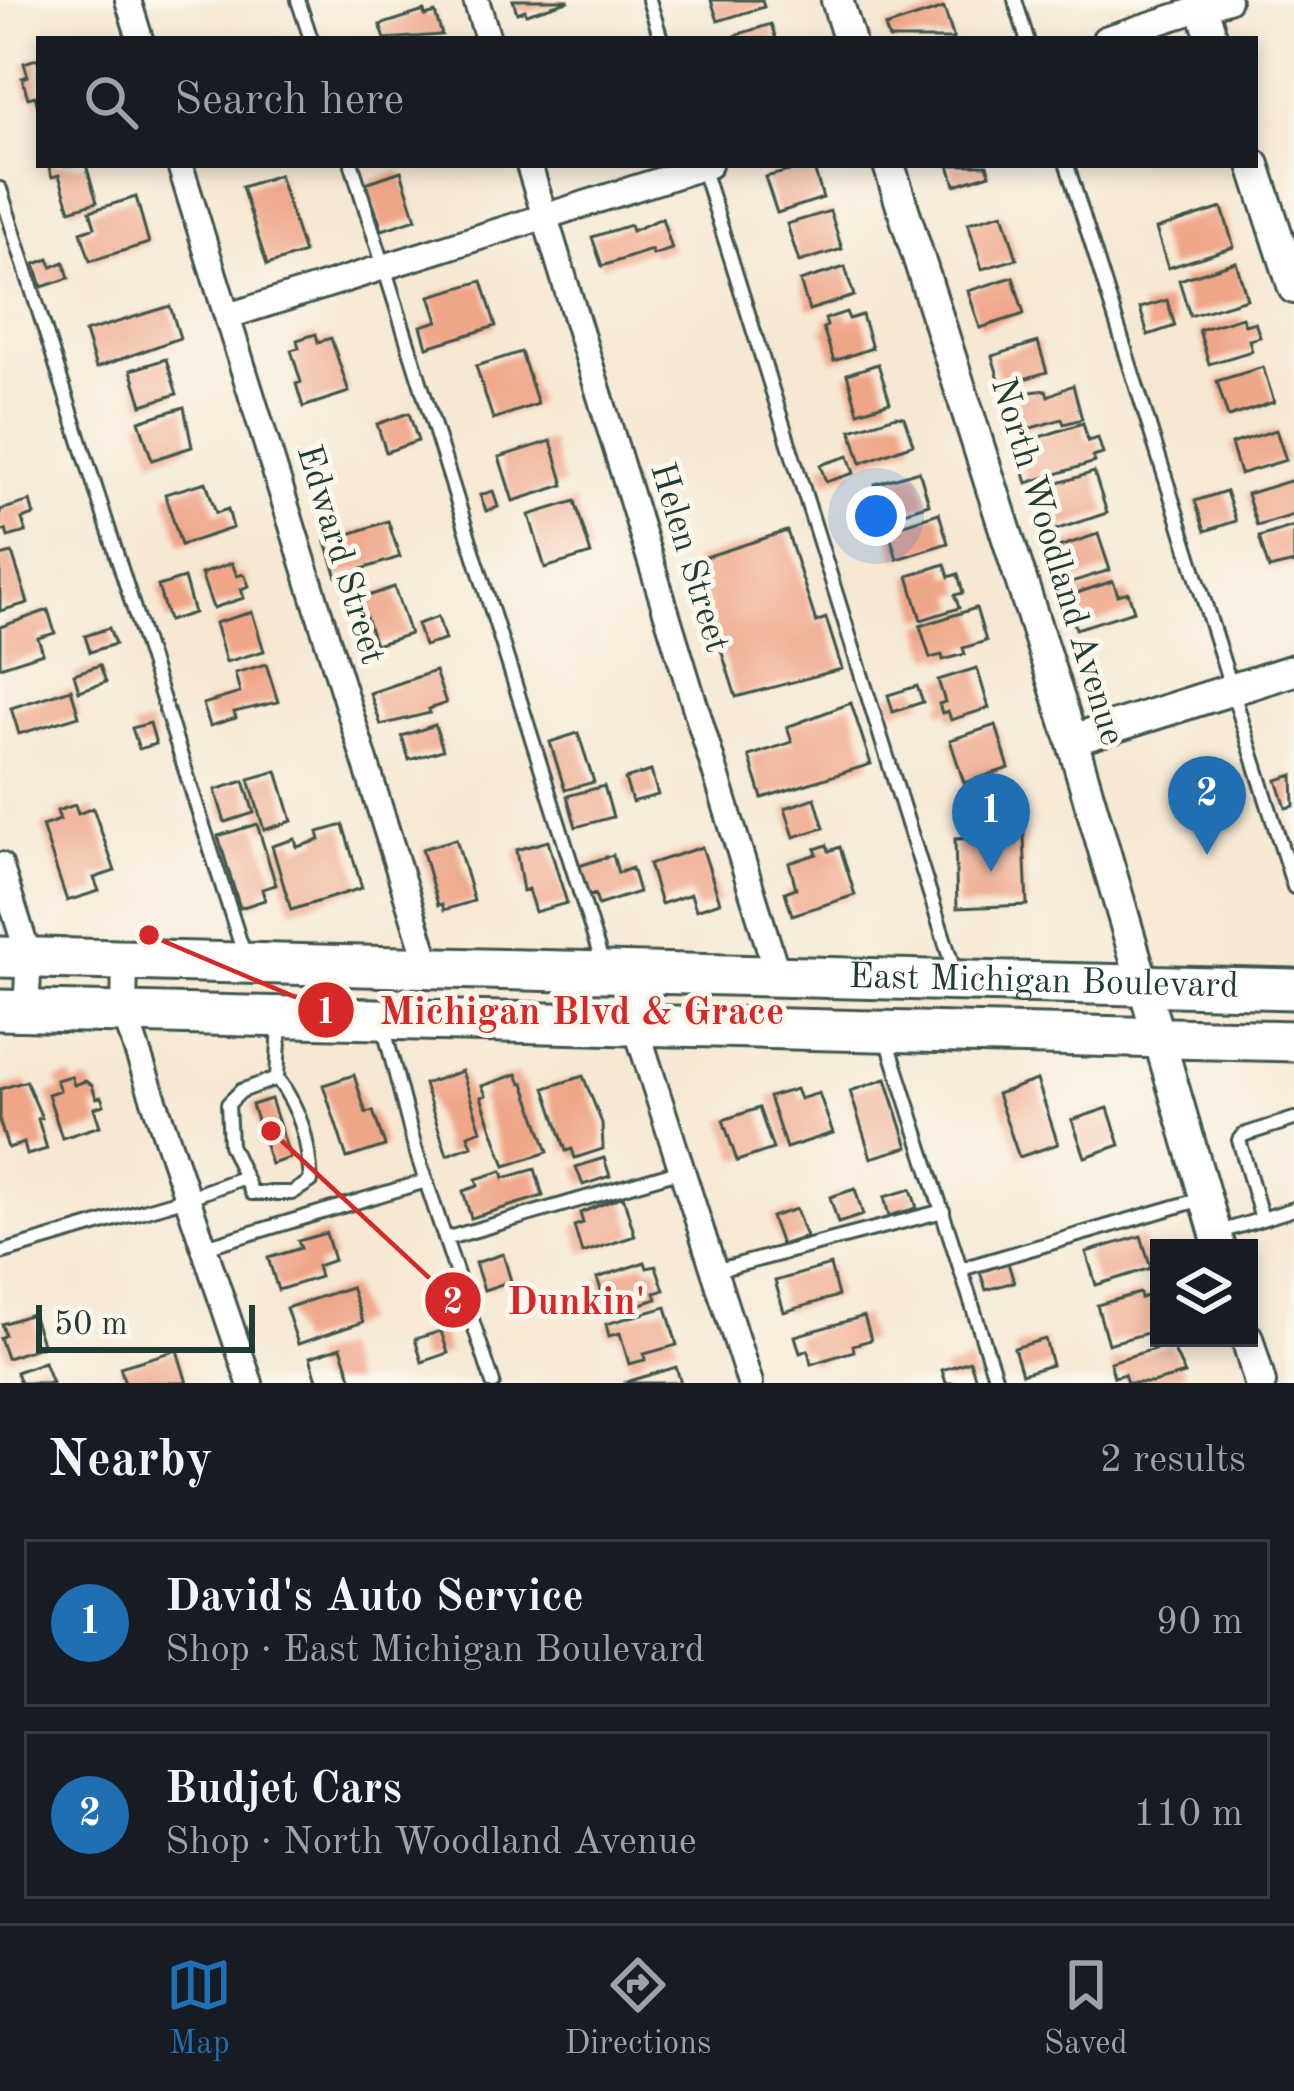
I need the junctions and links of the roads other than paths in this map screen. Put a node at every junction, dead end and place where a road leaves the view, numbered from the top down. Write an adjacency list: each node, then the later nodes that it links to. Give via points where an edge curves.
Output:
1 (128, 0): 8 (street)
2 (298, 0): 9 (lane)
3 (476, 0): 10 (street)
4 (649, 0): 11 (lane)
5 (837, 0): 12 (street)
6 (1016, 0): 13 (lane)
7 (1210, 3): 14 (street); 15 (street)
8 (139, 36)
9 (310, 36)
10 (487, 36)
11 (660, 36)
12 (848, 36)
13 (1027, 36)
14 (1114, 36)
15 (1213, 36)
16 (181, 168): 28 (street, Edward Street)
17 (353, 168): 26 (lane)
18 (530, 168): 25 (street, Helen Street)
19 (698, 168): 25 (street)
20 (705, 168): 40 (lane)
21 (890, 168): 31 (street, North Woodland Avenue)
22 (1068, 168): 30 (lane)
23 (1255, 168): 27 (street)
24 (0, 189): 36 (lane)
25 (545, 217): 26 (street); 39 (street, Helen Street)
26 (385, 267): 28 (street); 38 (lane)
27 (1294, 288)
28 (228, 316): 37 (street, Edward Street)
29 (1294, 670): 30 (street)
30 (1234, 689): 31 (street); 33 (lane)
31 (1072, 740): 41 (street, North Woodland Avenue)
32 (0, 865): 34 (street)
33 (1294, 887)
34 (15, 957): 35 (main road, East Michigan Boulevard); 43 (street)
35 (125, 961): 36 (main road, East Michigan Boulevard); 44 (street)
36 (247, 964): 37 (main road, East Michigan Boulevard)
37 (429, 967): 38 (main road, East Michigan Boulevard)
38 (623, 971): 39 (main road, East Michigan Boulevard); 47 (street)
39 (777, 973): 40 (main road, East Michigan Boulevard)
40 (956, 979): 41 (main road, East Michigan Boulevard)
41 (1142, 985): 42 (main road, East Michigan Boulevard); 49 (street, North Woodland Avenue)
42 (1294, 989)
43 (13, 1010): 44 (main road, East Michigan Boulevard)
44 (124, 1012): 45 (main road, East Michigan Boulevard); 56 (street)
45 (280, 1016): 46 (main road, East Michigan Boulevard); 51 (lane)
46 (382, 1018): 47 (main road, East Michigan Boulevard); 55 (lane)
47 (634, 1024): 48 (main road, East Michigan Boulevard); 53 (street)
48 (884, 1029): 49 (main road, East Michigan Boulevard); 59 (lane)
49 (1156, 1035): 50 (main road, East Michigan Boulevard); 57 (street, North Woodland Avenue)
50 (1294, 1041)
51 (277, 1078): 54 (lane, via 228,1104 230,1145); 54 (lane, via 307,1135 311,1181 292,1193 252,1193)
52 (1294, 1119): 60 (lane, via 1239,1140)
53 (682, 1170): 61 (lane); 67 (street)
54 (244, 1177): 56 (lane)
55 (426, 1181): 61 (lane); 64 (lane)
56 (187, 1198): 64 (street); 65 (lane)
57 (1205, 1198): 62 (street, North Woodland Avenue); 66 (lane)
58 (1294, 1209): 60 (lane)
59 (943, 1211): 66 (lane); 67 (lane)
60 (1262, 1219): 63 (lane)
61 (445, 1239): 70 (lane)
62 (1217, 1239)
63 (1222, 1239)
64 (204, 1247): 69 (street)
65 (0, 1252)
66 (961, 1269): 72 (lane)
67 (714, 1271): 71 (street)
68 (1250, 1347): 73 (street)
69 (250, 1383)
70 (493, 1383)
71 (750, 1383)
72 (997, 1383)
73 (1260, 1383)

